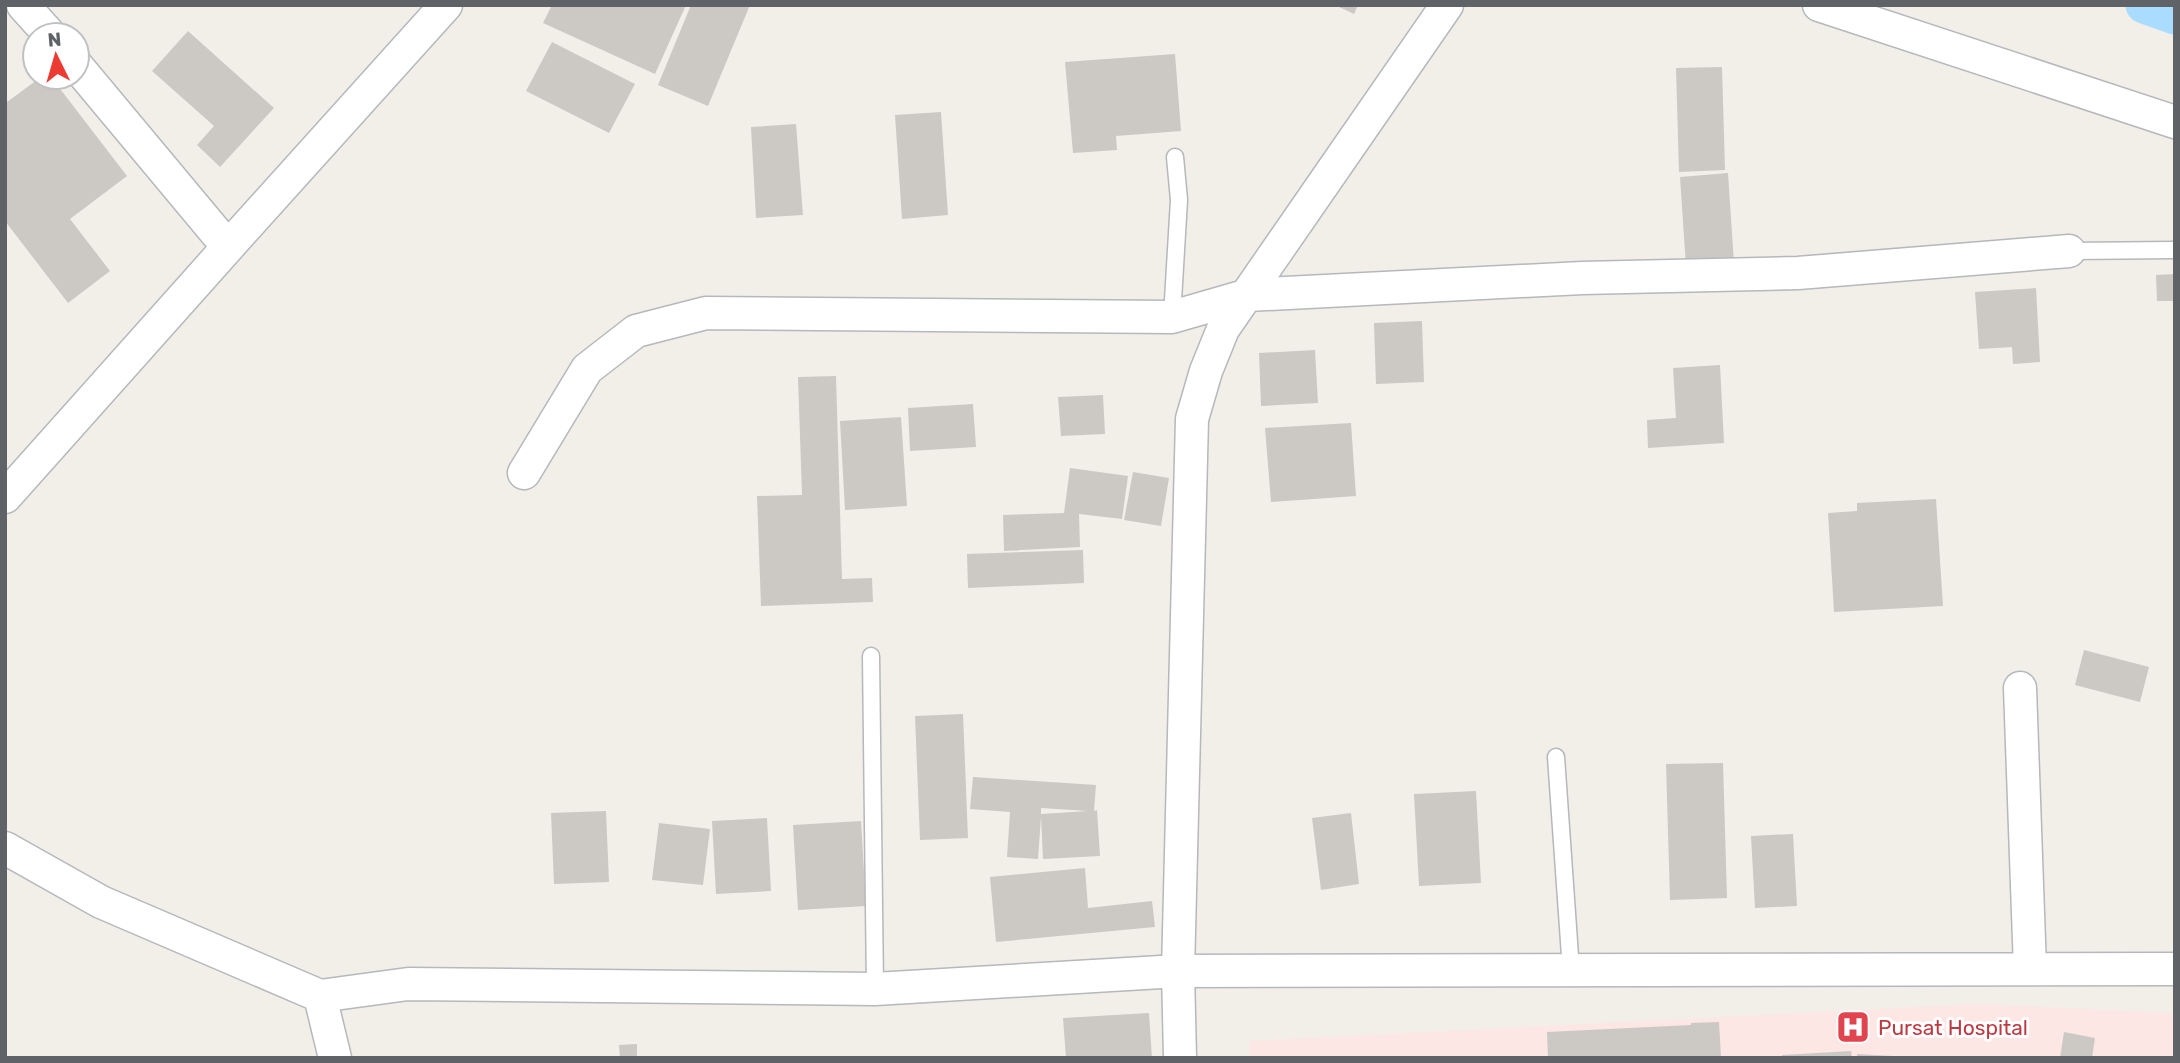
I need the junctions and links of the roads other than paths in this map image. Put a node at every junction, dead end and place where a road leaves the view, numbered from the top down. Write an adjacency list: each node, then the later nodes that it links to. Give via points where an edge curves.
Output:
1 (23, 5): 5 (street)
2 (446, 5): 9 (street)
3 (1447, 5): 12 (street)
4 (1819, 5): 7 (street)
5 (37, 21)
6 (91, 83): 9 (street)
7 (2175, 121)
8 (1175, 157): 13 (lane, via 1179,200)
9 (228, 247): 15 (street)
10 (2175, 250): 11 (lane)
11 (2069, 251): 12 (street, via 1798,273 1582,278)
12 (1248, 295): 13 (street); 23 (street, via 1223,329 1192,419)
13 (1172, 317): 14 (street, via 706,313 636,331 587,369)
14 (524, 474)
15 (5, 497)
16 (871, 656): 24 (lane)
17 (2021, 688): 20 (street)
18 (1556, 757): 22 (lane)
19 (5, 848): 25 (street, via 101,902)
20 (2030, 969): 21 (street); 22 (street)
21 (2175, 969)
22 (1571, 970): 23 (street)
23 (1178, 971): 24 (street); 27 (street)
24 (876, 989): 25 (street, via 408,984)
25 (320, 996): 26 (street)
26 (335, 1058)
27 (1180, 1058)

